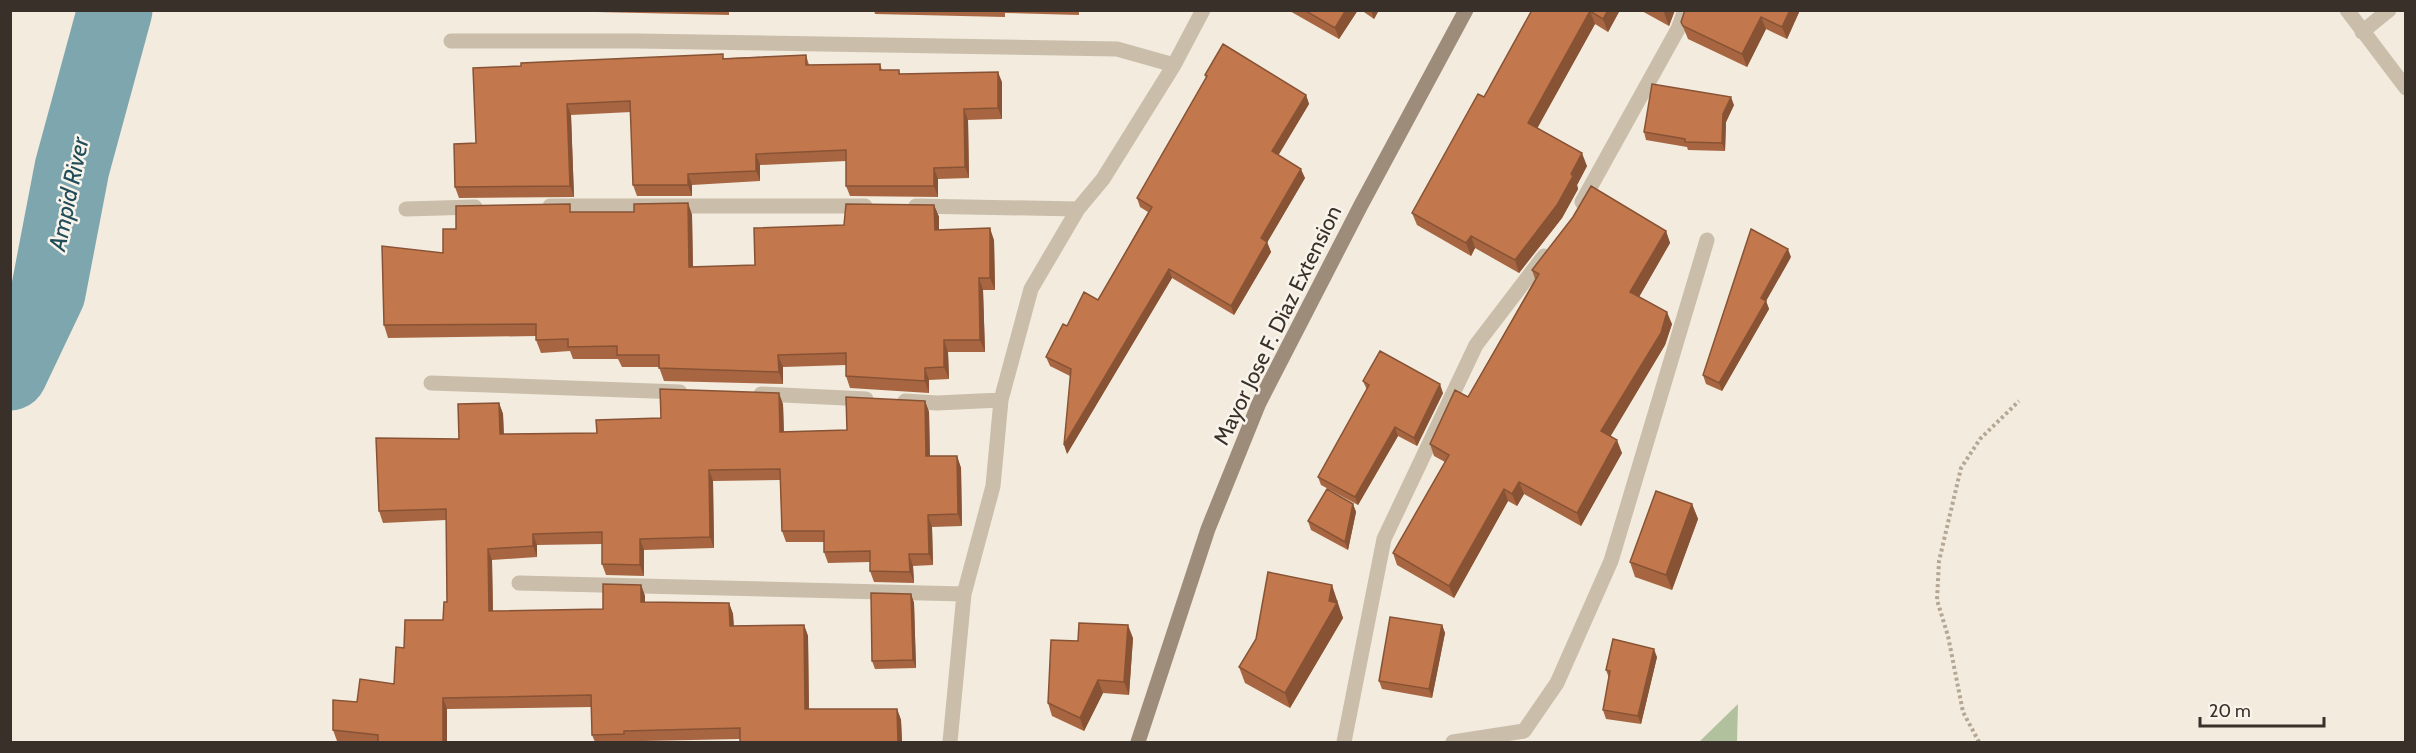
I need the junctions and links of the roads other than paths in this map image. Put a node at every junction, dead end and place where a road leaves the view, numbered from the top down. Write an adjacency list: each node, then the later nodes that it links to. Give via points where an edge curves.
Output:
1 (1203, 10): 8 (street)
2 (1466, 10): 24 (street, Mayor Jose F. Diaz Extension, via 1259,403 1208,529)
3 (1685, 10): 14 (street)
4 (2347, 10): 6 (street)
5 (2389, 10): 6 (street)
6 (2361, 32): 9 (street)
7 (451, 41): 8 (street, via 1117,49)
8 (1174, 65): 13 (street, via 1103,179)
9 (2406, 88)
10 (537, 206): 13 (street)
11 (490, 207): 12 (street)
12 (406, 209)
13 (1078, 209): 20 (street, via 1031,290)
14 (1575, 213)
15 (1707, 240): 26 (street, via 1611,561 1557,683 1524,731)
16 (1555, 242): 25 (street, via 1476,345 1384,539)
17 (431, 383): 18 (street)
18 (690, 392)
19 (748, 393): 20 (street, via 937,403)
20 (1001, 400): 22 (street, via 993,486)
21 (519, 583): 22 (street)
22 (964, 594): 23 (street)
23 (950, 742)
24 (1138, 742)
25 (1344, 742)
26 (1453, 742)

